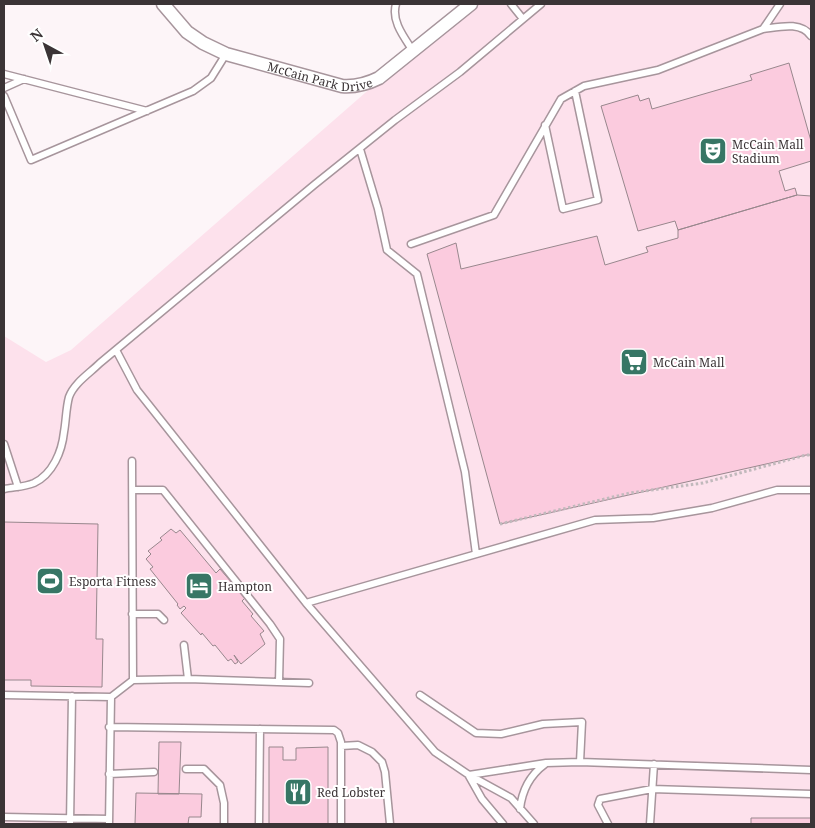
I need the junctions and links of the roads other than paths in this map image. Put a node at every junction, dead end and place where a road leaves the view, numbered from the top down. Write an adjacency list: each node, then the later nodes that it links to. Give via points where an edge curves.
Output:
1 (162, 4): 11 (street, McCain Park Drive, via 187,32)
2 (396, 4): 10 (lane, via 397,25)
3 (471, 4): 10 (street, McCain Park Drive)
4 (511, 4): 7 (lane)
5 (541, 4): 7 (lane)
6 (780, 4): 8 (lane)
7 (523, 19): 19 (lane)
8 (763, 29): 9 (lane, via 794,25); 15 (lane, via 658,70 584,86)
9 (811, 36)
10 (413, 51): 11 (street, McCain Park Drive, via 379,78 353,86 342,86)
11 (226, 54): 17 (lane, via 202,86)
12 (4, 74): 13 (lane)
13 (24, 79): 14 (lane); 17 (lane)
14 (4, 88)
15 (575, 92): 18 (lane, via 561,99); 18 (lane, via 598,200 563,209)
16 (4, 96): 17 (lane, via 31,160)
17 (147, 111)
18 (545, 126): 20 (lane, via 494,215)
19 (360, 149): 21 (lane); 28 (lane, via 388,250 417,274 465,472)
20 (411, 244)
21 (116, 350): 24 (lane, via 69,397 60,452 53,464 33,484); 29 (lane, via 137,390)
22 (4, 444): 24 (lane)
23 (132, 461): 26 (lane)
24 (18, 487): 25 (lane)
25 (4, 489)
26 (132, 490): 30 (lane); 35 (lane, via 163,490 270,624 280,639)
27 (811, 490): 28 (lane, via 777,490 712,508 653,518 595,520)
28 (476, 554): 29 (lane)
29 (306, 603): 51 (lane, via 435,752)
30 (132, 614): 31 (lane, via 158,614); 34 (lane)
31 (164, 620)
32 (184, 645): 33 (lane)
33 (188, 679): 34 (lane); 35 (lane)
34 (133, 680): 40 (lane)
35 (279, 682): 36 (lane)
36 (309, 683)
37 (4, 695): 39 (lane)
38 (420, 695): 44 (lane, via 476,733 500,734 543,724 582,722)
39 (72, 696): 40 (lane); 56 (lane)
40 (111, 697): 41 (lane)
41 (109, 727): 42 (lane); 50 (lane)
42 (260, 729): 43 (lane, via 334,730 340,737); 59 (lane)
43 (341, 746): 60 (lane); 61 (lane, via 358,746 372,752 382,762)
44 (580, 762): 45 (lane); 46 (lane)
45 (546, 763): 51 (lane); 54 (lane, via 528,782)
46 (654, 764): 48 (lane); 52 (lane)
47 (186, 769): 58 (lane, via 204,769 220,785)
48 (811, 770)
49 (154, 772): 50 (lane)
50 (109, 774): 57 (lane)
51 (469, 775): 54 (lane, via 511,798); 62 (lane, via 482,799)
52 (652, 789): 53 (lane); 64 (lane, via 600,799 598,804); 65 (lane)
53 (811, 794)
54 (520, 809): 63 (lane)
55 (4, 817): 56 (lane)
56 (70, 821): 57 (lane)
57 (109, 822)
58 (224, 824)
59 (259, 824)
60 (341, 824)
61 (390, 824)
62 (504, 824)
63 (534, 824)
64 (608, 824)
65 (650, 824)

